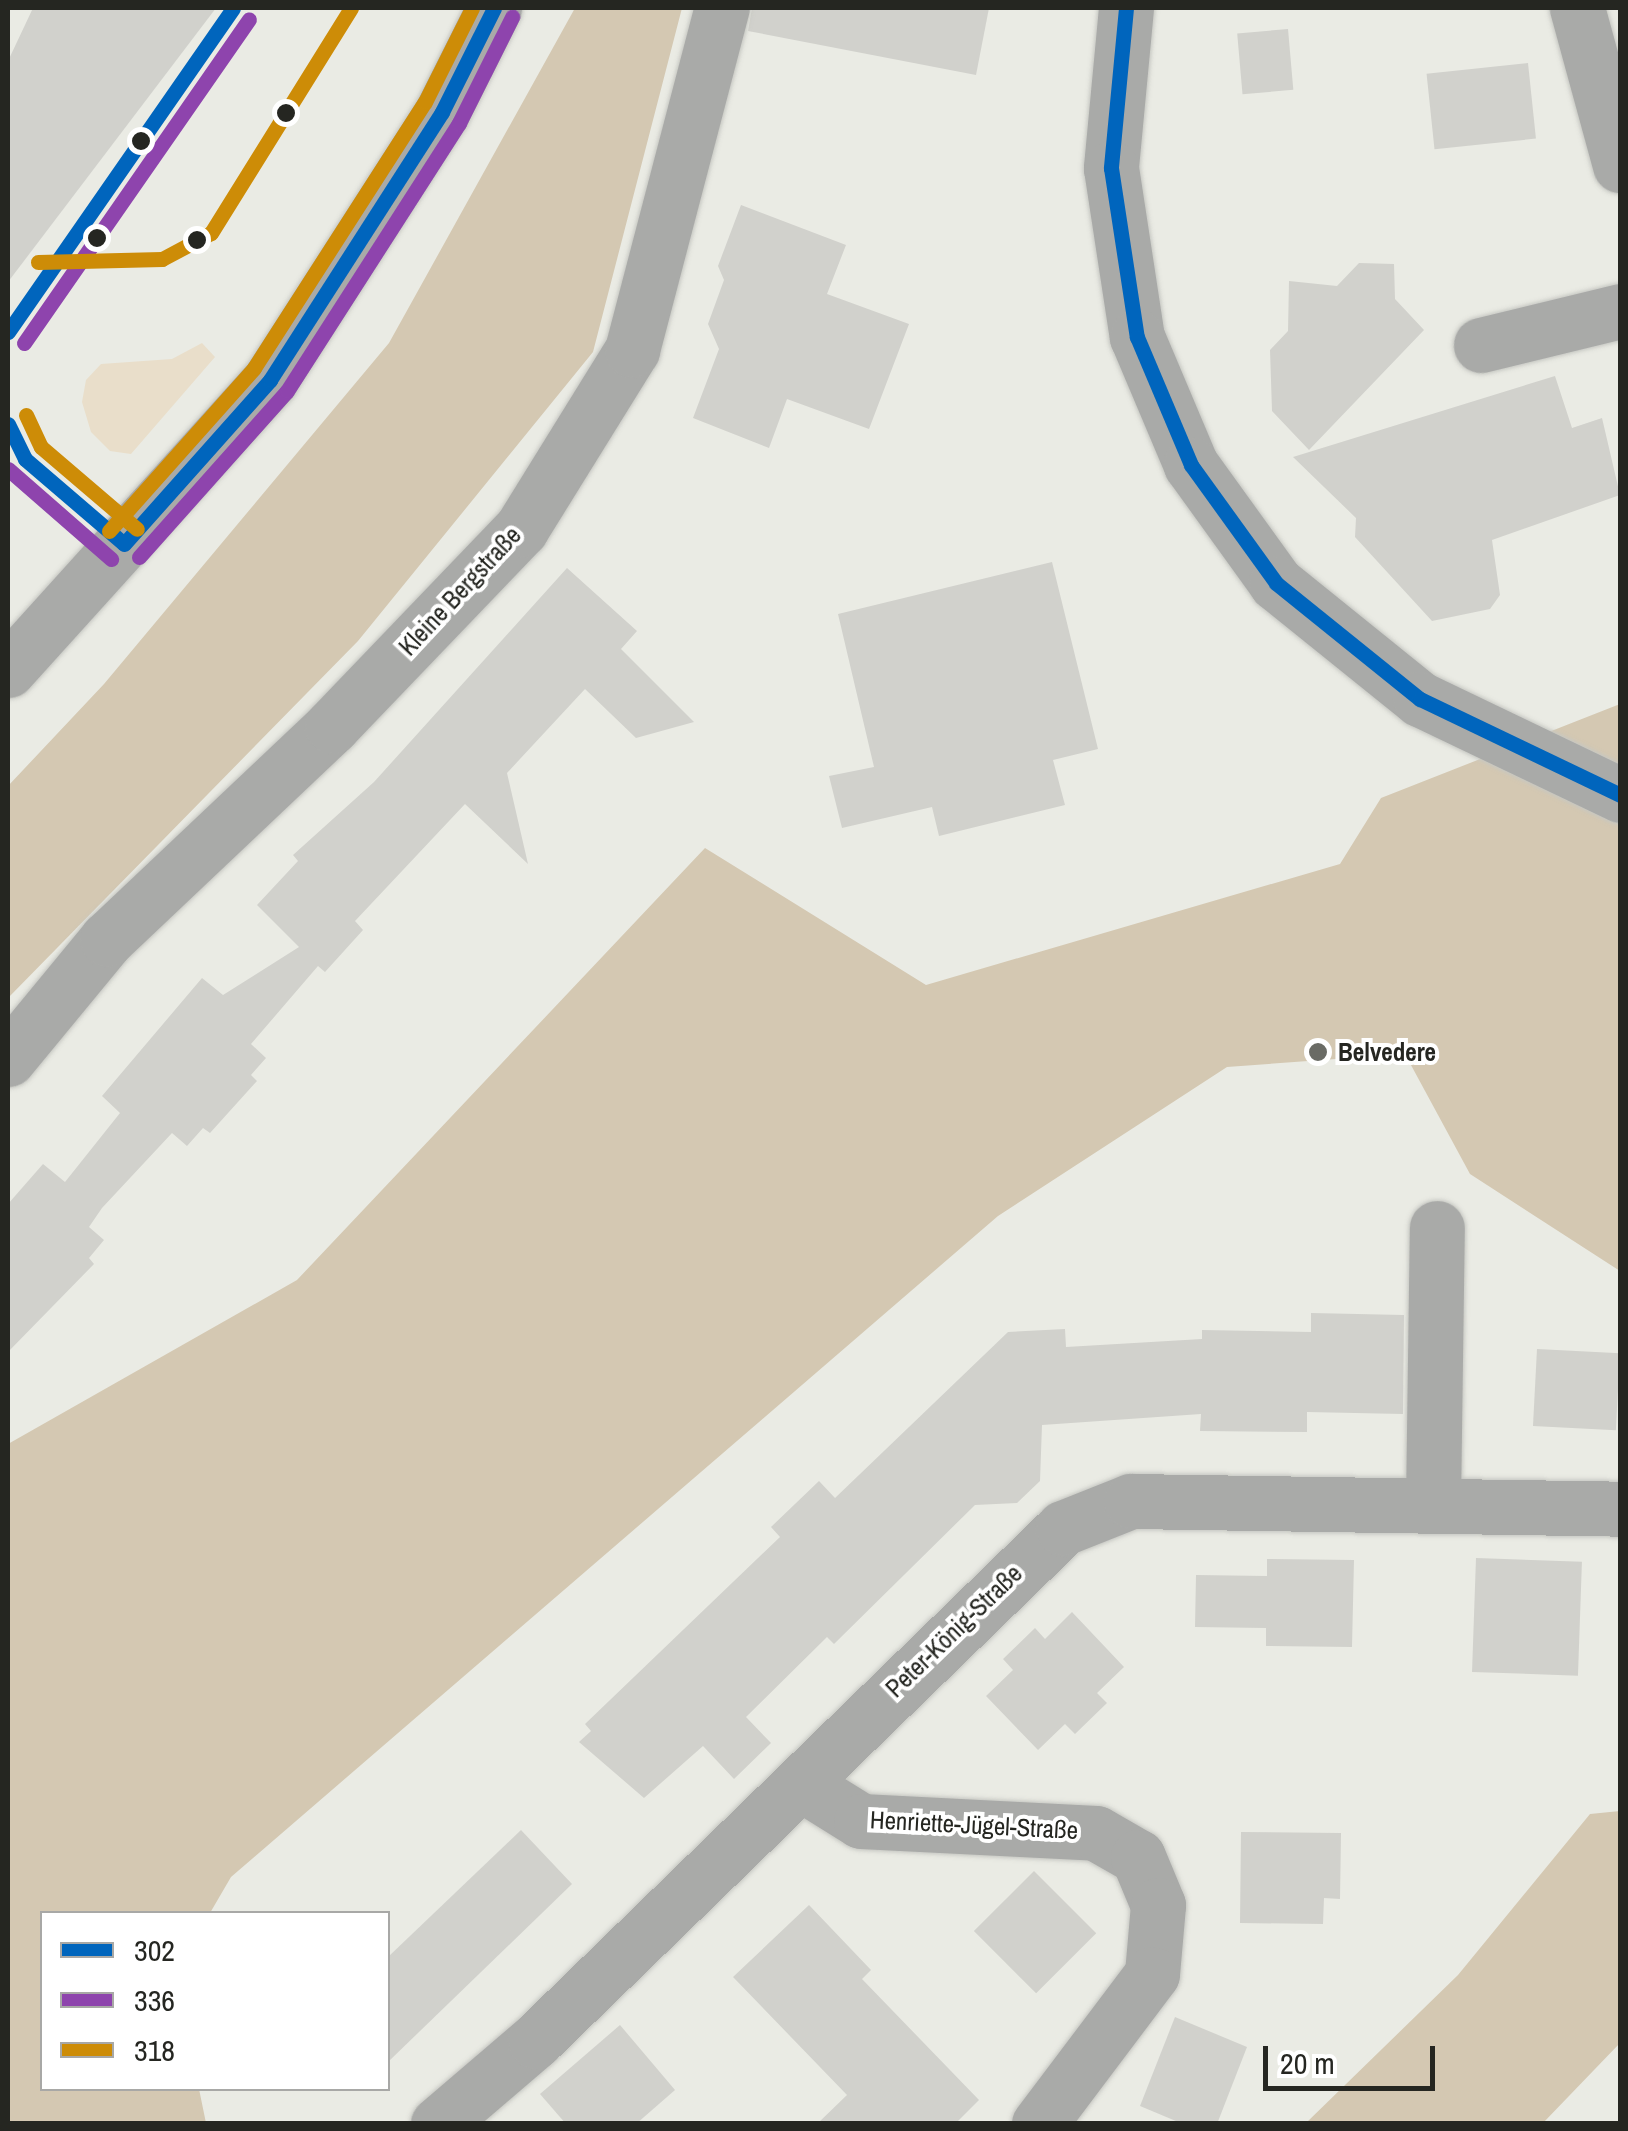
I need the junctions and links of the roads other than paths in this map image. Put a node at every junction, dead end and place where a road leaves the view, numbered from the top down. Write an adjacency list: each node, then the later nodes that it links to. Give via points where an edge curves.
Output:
1 (494, 8): 8 (street, via 442,112 270,380)
2 (722, 8): 10 (street, Kleine Bergstraße, via 632,350 521,529 332,726 107,939)
3 (1126, 8): 9 (street, via 1111,168 1137,337 1191,465 1276,582 1420,699)
4 (1577, 8): 5 (street)
5 (1620, 164)
6 (1620, 310): 7 (street)
7 (1481, 345)
8 (8, 670)
9 (1620, 795)
10 (8, 1059)
11 (1437, 1228): 12 (street)
12 (1433, 1503): 13 (street, Peter-König-Straße); 14 (street, Peter-König-Straße, via 1131,1502 1063,1528 964,1618)
13 (1620, 1509)
14 (803, 1785): 15 (street, Peter-König-Straße, via 536,2041); 16 (street, Henriette-Jügel-Straße, via 861,1820 1096,1832 1138,1857 1158,1905 1152,1974)
15 (438, 2124)
16 (1038, 2124)

